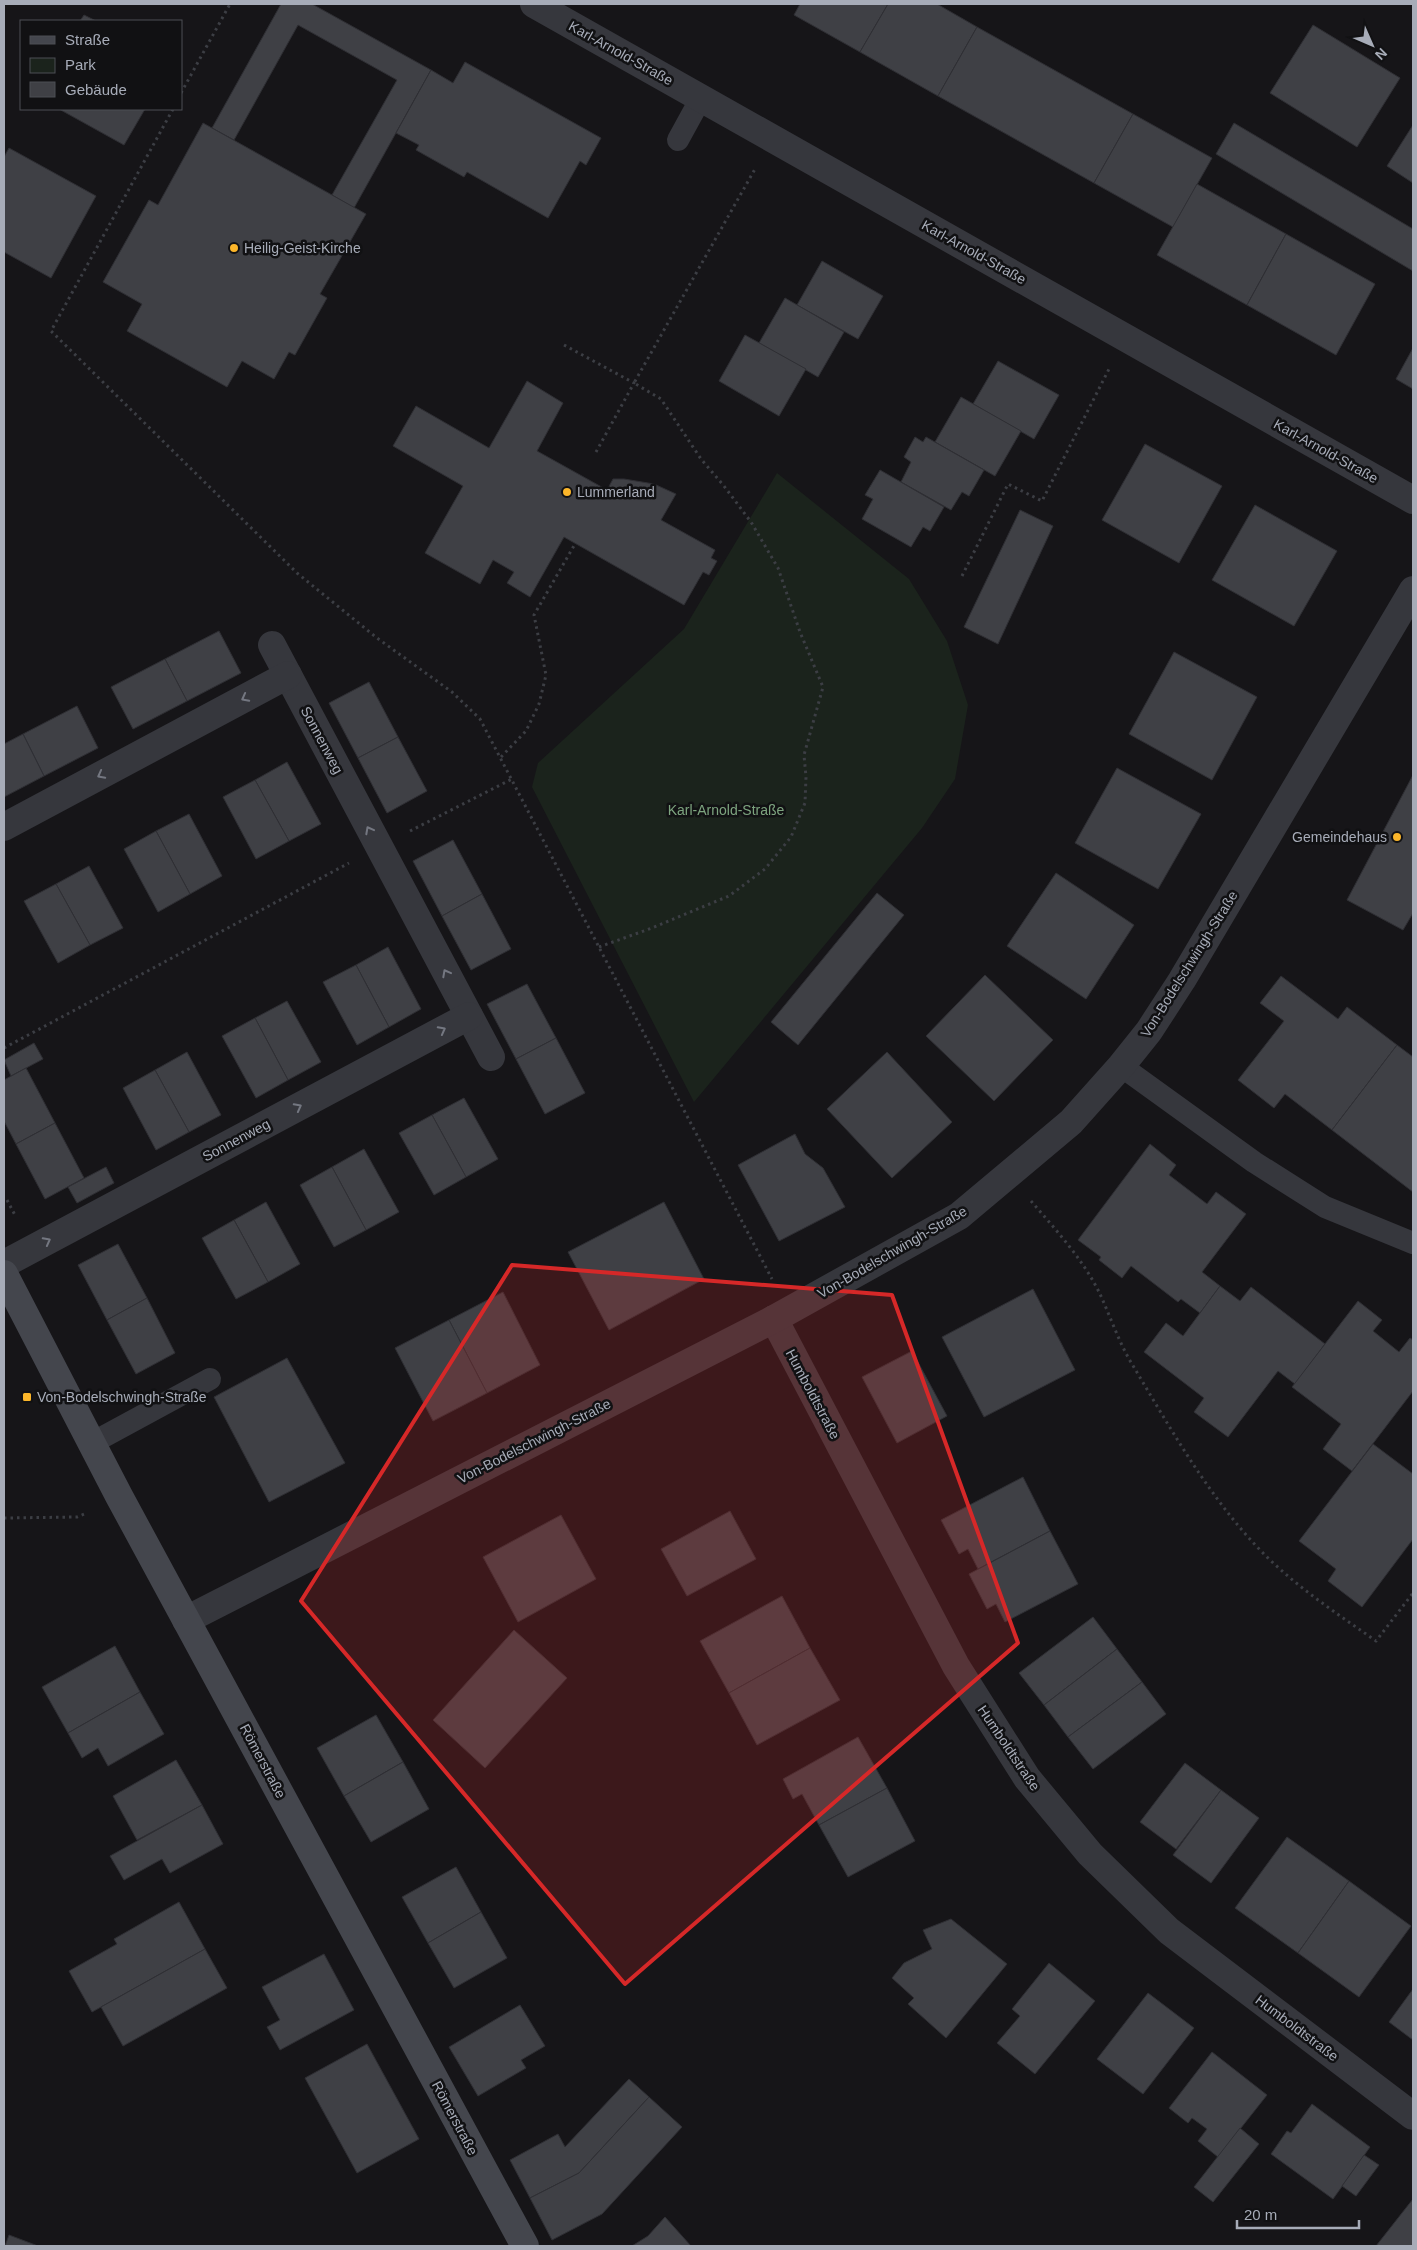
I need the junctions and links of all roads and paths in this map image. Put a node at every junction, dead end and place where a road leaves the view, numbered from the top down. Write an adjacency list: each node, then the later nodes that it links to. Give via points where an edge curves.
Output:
1 (230, 4): 3 (path)
2 (534, 4): 4 (street, Karl-Arnold-Straße)
3 (182, 91)
4 (702, 98): 6 (street, Karl-Arnold-Straße); 7 (lane)
5 (171, 110): 18 (path, via 52,331 298,573 466,704 480,719)
6 (773, 138): 8 (street, Karl-Arnold-Straße); 10 (path)
7 (678, 140)
8 (1125, 337): 12 (street, Karl-Arnold-Straße); 14 (path, via 1042,501 1008,484)
9 (564, 344): 10 (path)
10 (634, 383): 11 (path); 22 (path, via 661,400 701,460 751,522 778,568 823,687 804,755 804,803 791,837 765,869 729,896)
11 (596, 452)
12 (1413, 500)
13 (575, 544): 18 (path, via 534,615 546,674 539,704 526,731)
14 (962, 576)
15 (1413, 590): 26 (street, Von-Bodelschwingh-Straße, via 1182,980)
16 (272, 645): 17 (street, Sonnenweg)
17 (288, 675): 20 (street, one-way to 20); 21 (street, Sonnenweg, one-way to 17)
18 (500, 757): 19 (path)
19 (512, 779): 21 (path); 22 (path)
20 (4, 827)
21 (378, 847): 23 (street, Sonnenweg, one-way to 21); 24 (path)
22 (599, 946): 31 (path)
23 (469, 1016): 25 (street, Sonnenweg); 29 (street, Sonnenweg, one-way to 23)
24 (4, 1048)
25 (491, 1057)
26 (1122, 1066): 27 (street, Von-Bodelschwingh-Straße, via 1070,1122); 28 (lane, via 1254,1162 1325,1207)
27 (1009, 1176): 31 (street, Von-Bodelschwingh-Straße, via 959,1216); 36 (path, via 1070,1248 1098,1291 1130,1362 1202,1477 1237,1524 1268,1558 1306,1592 1376,1641)
28 (1413, 1243)
29 (4, 1264)
30 (4, 1274): 33 (street, Römerstraße)
31 (781, 1314): 37 (street, Von-Bodelschwingh-Straße); 38 (street, Humboldtstraße, via 956,1666 1027,1778 1090,1854 1169,1931)
32 (210, 1379): 33 (lane)
33 (92, 1443): 34 (street, Römerstraße)
34 (119, 1496): 35 (path, via 77,1518); 37 (street, Römerstraße)
35 (4, 1518)
36 (1413, 1593)
37 (186, 1620): 39 (street, Römerstraße)
38 (1413, 2116)
39 (525, 2246)

